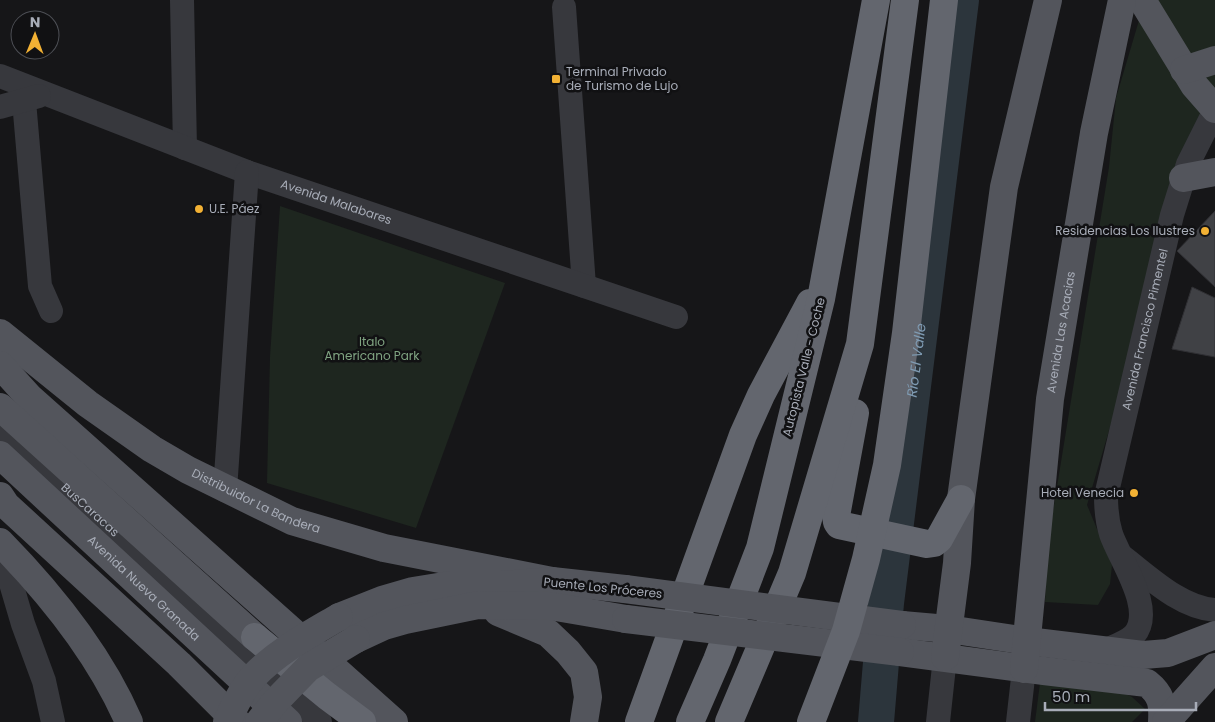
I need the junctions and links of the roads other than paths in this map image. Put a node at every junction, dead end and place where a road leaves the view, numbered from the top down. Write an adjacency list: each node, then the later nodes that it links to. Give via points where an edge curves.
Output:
1 (182, 0): 16 (street)
2 (876, 0): 20 (highway, Autopista Valle - Coche)
3 (905, 0): 25 (highway)
4 (944, 0): 64 (highway, bridge, via 906,333 887,465 846,631)
5 (1048, 0): 33 (main road, via 1004,187)
6 (1122, 0): 45 (main road, Avenida Las Acacias, via 1094,133 1050,399)
7 (1142, 0): 10 (main road)
8 (564, 7): 21 (street)
9 (1215, 60): 10 (main road)
10 (1184, 70): 15 (main road)
11 (0, 76): 12 (street, Avenida Malabares)
12 (47, 94): 13 (street); 16 (street, Avenida Malabares)
13 (24, 100): 14 (street); 22 (street, via 40,286)
14 (0, 107)
15 (1215, 110): 19 (street, Avenida Francisco Pimentel)
16 (185, 148): 17 (street, Avenida Malabares)
17 (247, 172): 21 (street, Avenida Malabares); 31 (street)
18 (1215, 172): 19 (main road)
19 (1183, 178): 37 (street, Avenida Francisco Pimentel, via 1106,496 1106,517)
20 (827, 270): 61 (highway, via 743,435); 62 (highway, Autopista Valle - Coche, via 760,548)
21 (584, 286): 23 (street, Avenida Malabares)
22 (51, 311)
23 (676, 317)
24 (0, 333): 31 (main road, Distribuidor La Bandera, via 88,404 152,449)
25 (860, 344): 33 (highway, via 860,386 837,522 934,543); 63 (highway, via 792,573)
26 (0, 365): 59 (main road, via 29,397)
27 (0, 407): 44 (main road)
28 (0, 429): 39 (street, BusCaracas)
29 (0, 455): 34 (main road, Avenida Nueva Granada)
30 (0, 480): 34 (main road, via 50,516)
31 (226, 490): 38 (main road, Distribuidor La Bandera, via 292,522 384,548)
32 (0, 496): 53 (main road)
33 (961, 499): 42 (main road)
34 (76, 526): 55 (main road, Avenida Nueva Granada)
35 (0, 542): 51 (main road, via 80,637)
36 (0, 546): 50 (street, via 44,681)
37 (1120, 554): 41 (street, Avenida Francisco Pimentel, via 1171,593 1195,605); 46 (street, Avenida Francisco Pimentel, via 1139,600 1139,627 1133,636)
38 (552, 581): 42 (main road, Puente Los Próceres, bridge, via 902,626); 52 (main road, Puente Los Próceres, bridge, via 413,591 339,617 288,648 253,677)
39 (180, 592): 44 (street, BusCaracas); 56 (street, BusCaracas)
40 (478, 605): 47 (main road, Puente Los Próceres, bridge, via 550,606 626,619); 54 (main road, Puente Los Próceres, bridge, via 405,620 356,639 308,668); 60 (main road, via 548,633 568,652 584,672 588,697)
41 (1215, 610)
42 (948, 629): 45 (main road, Puente Los Próceres); 47 (main road)
43 (1215, 635): 46 (main road, Puente Los Próceres, via 1168,653 1143,655)
44 (255, 637): 57 (highway); 58 (highway)
45 (1027, 641): 46 (main road, Puente Los Próceres); 49 (main road, Avenida Las Acacias)
46 (1106, 650)
47 (945, 657): 49 (main road, Puente Los Próceres); 65 (street)
48 (1215, 667): 68 (main road)
49 (1024, 669): 66 (street); 67 (main road, Puente Los Próceres, via 1147,683 1157,691)
50 (53, 722)
51 (129, 722)
52 (227, 722)
53 (237, 722)
54 (259, 722)
55 (288, 722)
56 (320, 722)
57 (340, 722)
58 (362, 722)
59 (394, 722)
60 (584, 722)
61 (639, 722)
62 (690, 722)
63 (729, 722)
64 (811, 722)
65 (938, 722)
66 (1018, 722)
67 (1162, 722)
68 (1166, 722)

